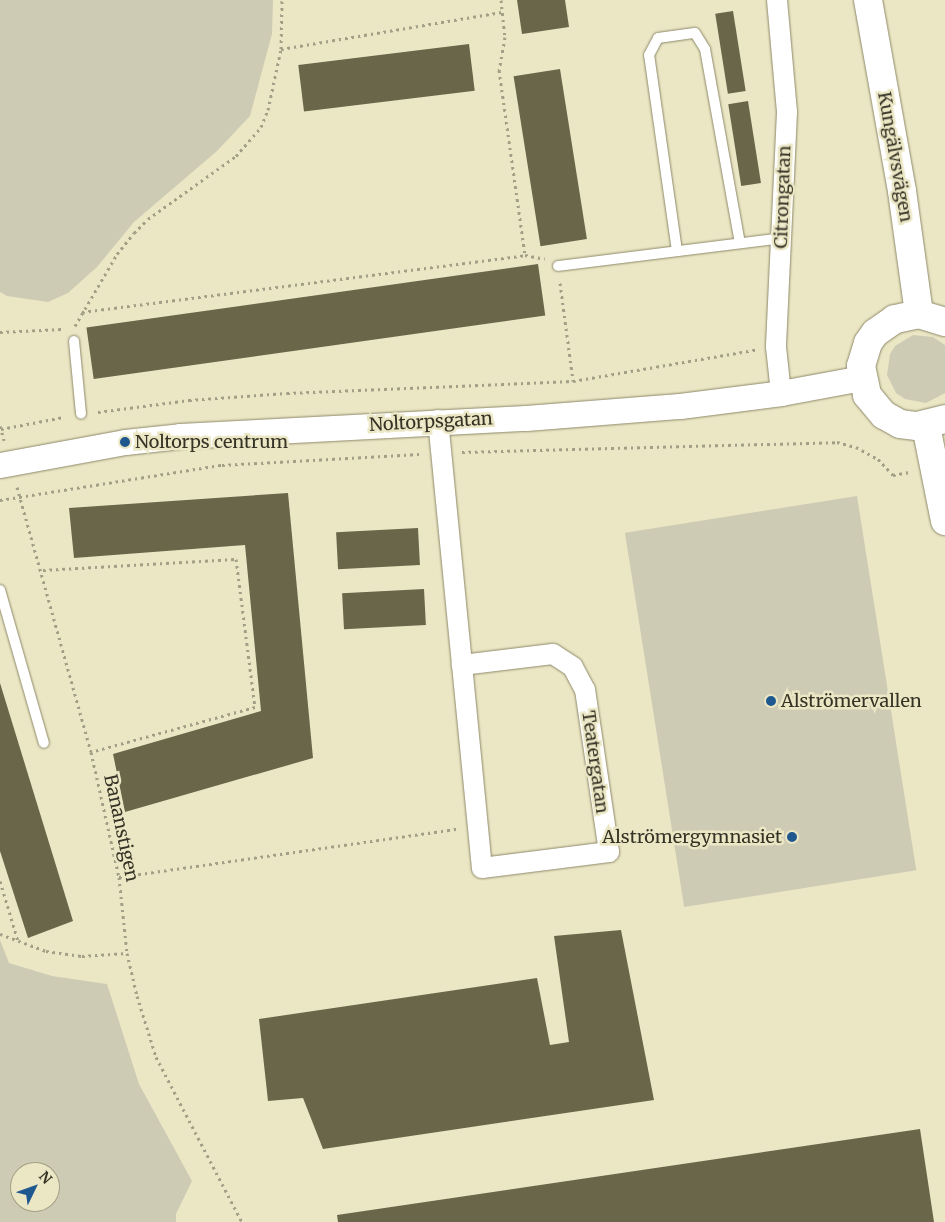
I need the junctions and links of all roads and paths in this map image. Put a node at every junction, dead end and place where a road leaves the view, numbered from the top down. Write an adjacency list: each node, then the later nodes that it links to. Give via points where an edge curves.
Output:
1 (282, 0): 6 (path)
2 (501, 0): 5 (path)
3 (777, 0): 7 (street, Citrongatan, via 786,112)
4 (868, 0): 13 (main road, Kungälvsvägen, via 902,191)
5 (502, 12): 6 (path); 10 (path, via 505,37 499,70)
6 (281, 49): 12 (path, via 268,110 252,141 134,233)
7 (782, 238): 8 (lane); 18 (street, Citrongatan)
8 (740, 243): 9 (lane); 9 (lane, via 705,48 695,33 658,38 649,55)
9 (677, 251): 11 (lane)
10 (525, 255): 11 (path); 12 (path)
11 (558, 266): 20 (path)
12 (82, 312): 15 (path)
13 (919, 314): 14 (main road); 19 (main road, via 895,319 875,333 863,354)
14 (945, 322)
15 (75, 327): 16 (path); 17 (path)
16 (0, 332)
17 (74, 341): 22 (lane)
18 (776, 347): 20 (path); 21 (street, Citrongatan)
19 (862, 378): 21 (street, Noltorpsgatan); 24 (main road, via 872,403 884,415 900,424)
20 (573, 381): 22 (path, via 271,394 189,400)
21 (781, 393): 23 (street, Noltorpsgatan, via 680,406 526,418)
22 (81, 414): 25 (path)
23 (438, 420): 26 (street, Teatergatan); 27 (street, Noltorpsgatan, via 180,436 125,442)
24 (936, 422): 28 (main road)
25 (1, 428): 27 (path, Bananstigen)
26 (440, 453): 28 (path, via 837,442 856,447 878,459 893,475); 29 (path, via 222,465); 34 (street, Teatergatan)
27 (5, 464): 29 (path, Bananstigen)
28 (936, 468): 31 (main road)
29 (20, 496): 30 (path); 32 (path, Bananstigen)
30 (0, 500)
31 (945, 520)
32 (42, 570): 36 (path, Bananstigen); 36 (path, via 236,560 255,707)
33 (0, 590): 35 (lane)
34 (462, 665): 37 (street, Teatergatan); 37 (street, Teatergatan, via 553,654 573,667 585,690 609,852 482,868)
35 (44, 743)
36 (91, 752): 38 (path, Bananstigen)
37 (477, 826): 38 (path)
38 (119, 877): 42 (path, Bananstigen)
39 (0, 881): 41 (path)
40 (0, 934): 41 (path)
41 (18, 941): 42 (path, via 46,952 82,956)
42 (127, 953): 43 (path, Bananstigen, via 156,1057)
43 (242, 1222)

